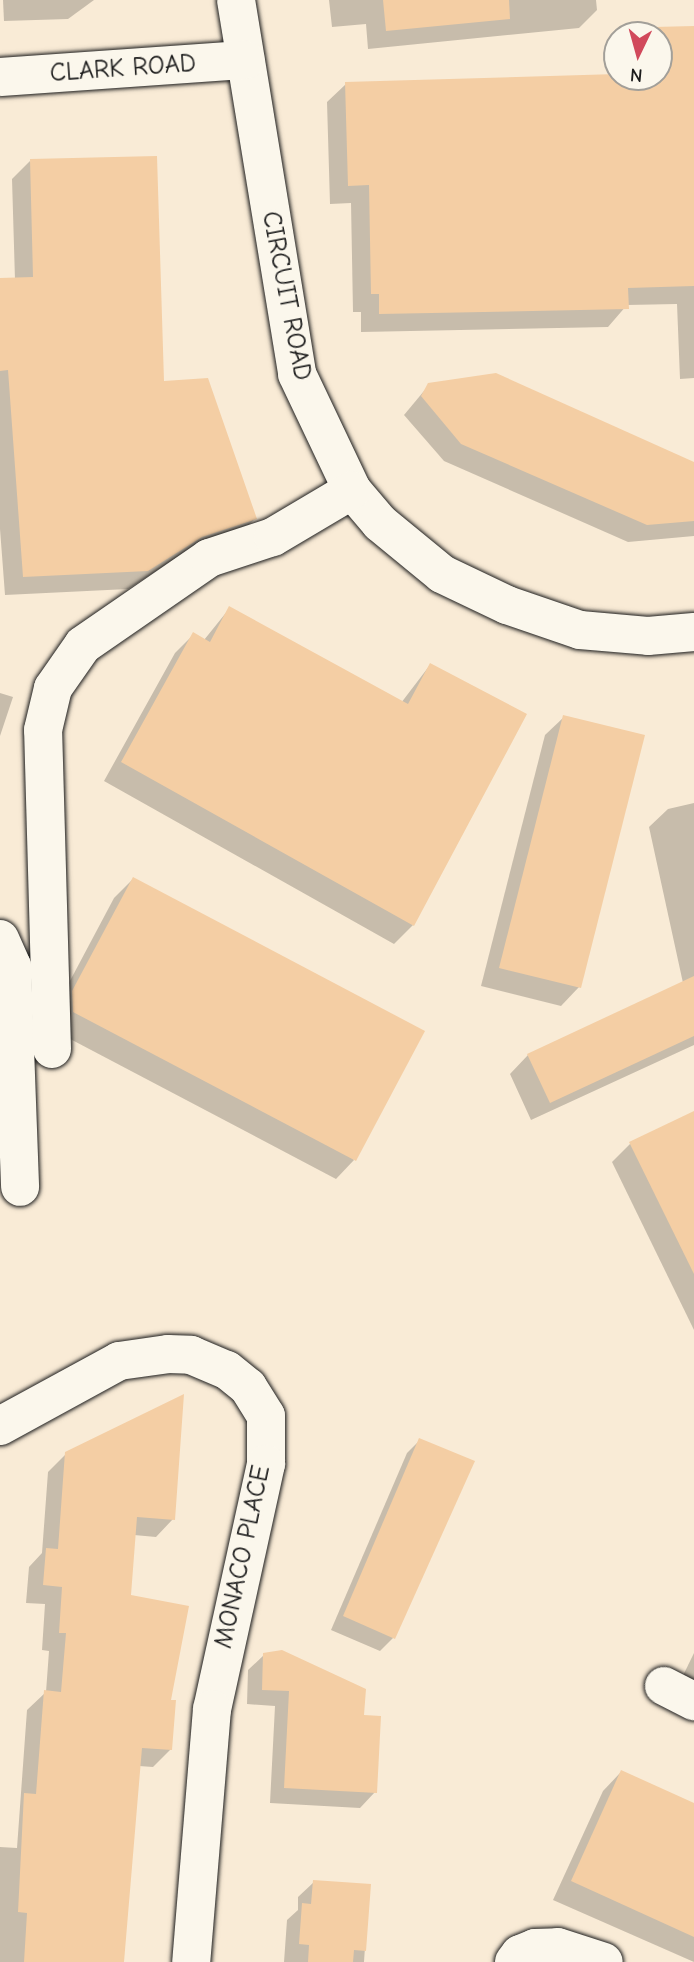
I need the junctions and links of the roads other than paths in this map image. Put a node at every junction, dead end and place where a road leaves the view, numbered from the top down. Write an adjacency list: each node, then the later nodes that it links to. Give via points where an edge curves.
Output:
1 (236, 0): 2 (lane, CIRCUIT ROAD)
2 (245, 60): 3 (lane, CLARK ROAD); 4 (lane, CIRCUIT ROAD, via 297,374)
3 (0, 77)
4 (352, 490): 5 (lane, CIRCUIT ROAD, via 380,523 442,573 507,605 580,630 648,636); 7 (lane, via 273,537 209,558 147,599 83,645 54,688 43,730)
5 (694, 632)
6 (0, 939): 8 (lane, via 12,966)
7 (52, 1049)
8 (20, 1186)
9 (0, 1426): 10 (lane, MONACO PLACE, via 119,1362 168,1354 191,1355 227,1370 248,1387 266,1416 266,1464 212,1709)
10 (191, 1962)
11 (514, 1962): 12 (lane, via 535,1948 558,1947)
12 (604, 1962)

